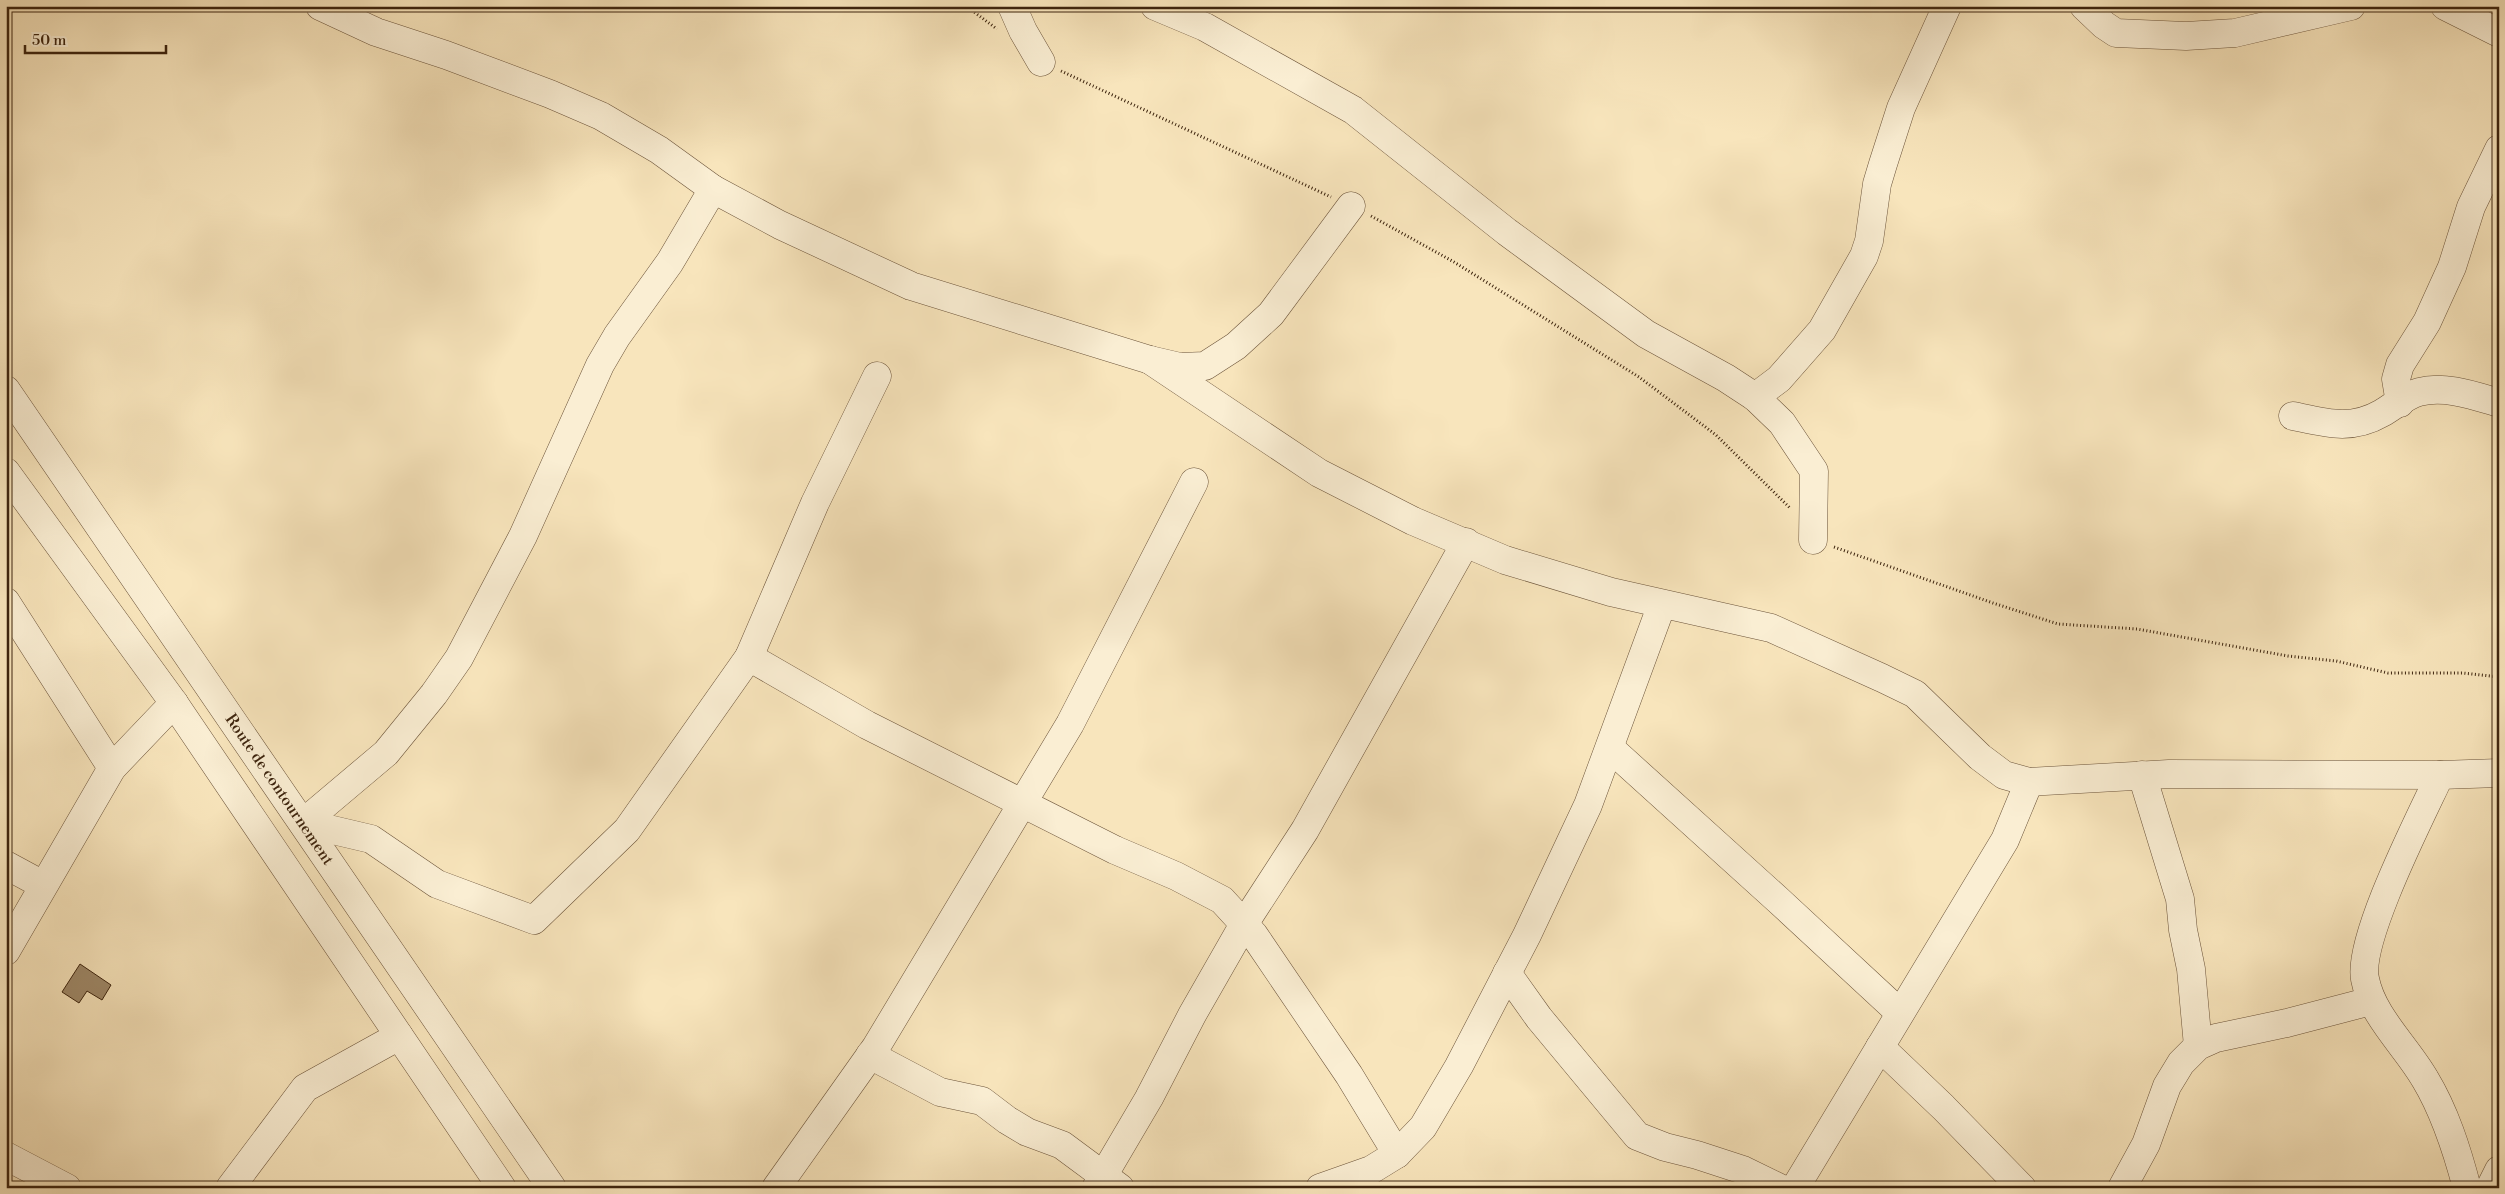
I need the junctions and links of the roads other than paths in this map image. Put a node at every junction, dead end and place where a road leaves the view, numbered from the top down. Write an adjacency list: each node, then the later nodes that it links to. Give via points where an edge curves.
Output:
1 (320, 6): 11 (street, via 376,32 471,64 601,116 658,150)
2 (1012, 6): 9 (street)
3 (1155, 6): 16 (street, via 1205,27 1354,110 1506,232 1646,334)
4 (1948, 6): 16 (street, via 1901,108 1877,184 1864,256 1822,330 1779,379)
5 (2084, 6): 6 (street, via 2116,33 2186,36 2235,33)
6 (2351, 6)
7 (2445, 6): 8 (street)
8 (2499, 34)
9 (1041, 62)
10 (2499, 149): 17 (street, via 2471,207 2452,267 2427,322 2400,365 2396,379)
11 (713, 189): 13 (street, via 780,225 912,286); 35 (street, via 670,262 600,365 515,552 459,658 386,753)
12 (1351, 206): 13 (street, via 1271,314 1236,346 1204,366 1180,367)
13 (1150, 360): 23 (street, via 1319,473 1413,521)
14 (877, 376): 26 (street, via 815,503)
15 (6, 390): 35 (street, Route de contournement)
16 (1755, 397): 22 (street, via 1782,423 1814,471)
17 (2400, 403): 18 (street, via 2418,392 2437,390 2469,394); 19 (street, via 2377,416 2350,425 2338,426)
18 (2499, 403)
19 (2293, 416)
20 (6, 472): 27 (street)
21 (1194, 482): 34 (street, via 1070,724)
22 (1813, 540)
23 (1466, 542): 25 (street, via 1505,560); 38 (street, via 1305,830)
24 (6, 602): 29 (street)
25 (1662, 604): 28 (street); 33 (street, via 1771,628 1915,694 1980,757 2004,775)
26 (749, 657): 34 (street, via 866,725); 35 (street, via 627,830 534,920 437,884 371,839)
27 (174, 703): 29 (street); 43 (street)
28 (1610, 748): 40 (street, via 1588,805); 42 (street)
29 (112, 768): 37 (street)
30 (2499, 773): 32 (street)
31 (2142, 775): 32 (street); 33 (street); 44 (street, via 2180,899)
32 (2440, 775): 41 (street, via 2365,950 2364,977)
33 (2028, 782): 42 (street, via 2005,840)
34 (1022, 804): 38 (street, via 1222,900); 46 (street)
35 (303, 823): 55 (street, Route de contournement)
36 (6, 865): 37 (street)
37 (43, 884): 39 (street)
38 (1244, 924): 47 (street, via 1349,1076); 51 (street, via 1192,1015)
39 (6, 951)
40 (1507, 973): 47 (street, via 1423,1127); 58 (street, via 1551,1033 1637,1136 1665,1148 1743,1170)
41 (2371, 1001): 44 (street, via 2216,1038); 62 (street, via 2434,1095 2446,1120)
42 (1900, 1013): 45 (street)
43 (399, 1036): 53 (street, via 305,1088); 54 (street)
44 (2198, 1046): 61 (street, via 2181,1063 2167,1086 2146,1144)
45 (1880, 1047): 59 (street); 60 (street)
46 (870, 1055): 51 (street, via 940,1092 982,1101 1027,1132 1062,1145); 56 (street)
47 (1397, 1154): 50 (street)
48 (6, 1156): 52 (street)
49 (2499, 1170): 63 (street)
50 (1376, 1179): 57 (street)
51 (1106, 1184)
52 (67, 1188)
53 (230, 1188)
54 (502, 1188)
55 (552, 1188)
56 (776, 1188)
57 (1320, 1188)
58 (1780, 1188)
59 (1795, 1188)
60 (2022, 1188)
61 (2122, 1188)
62 (2467, 1188)
63 (2490, 1188)

